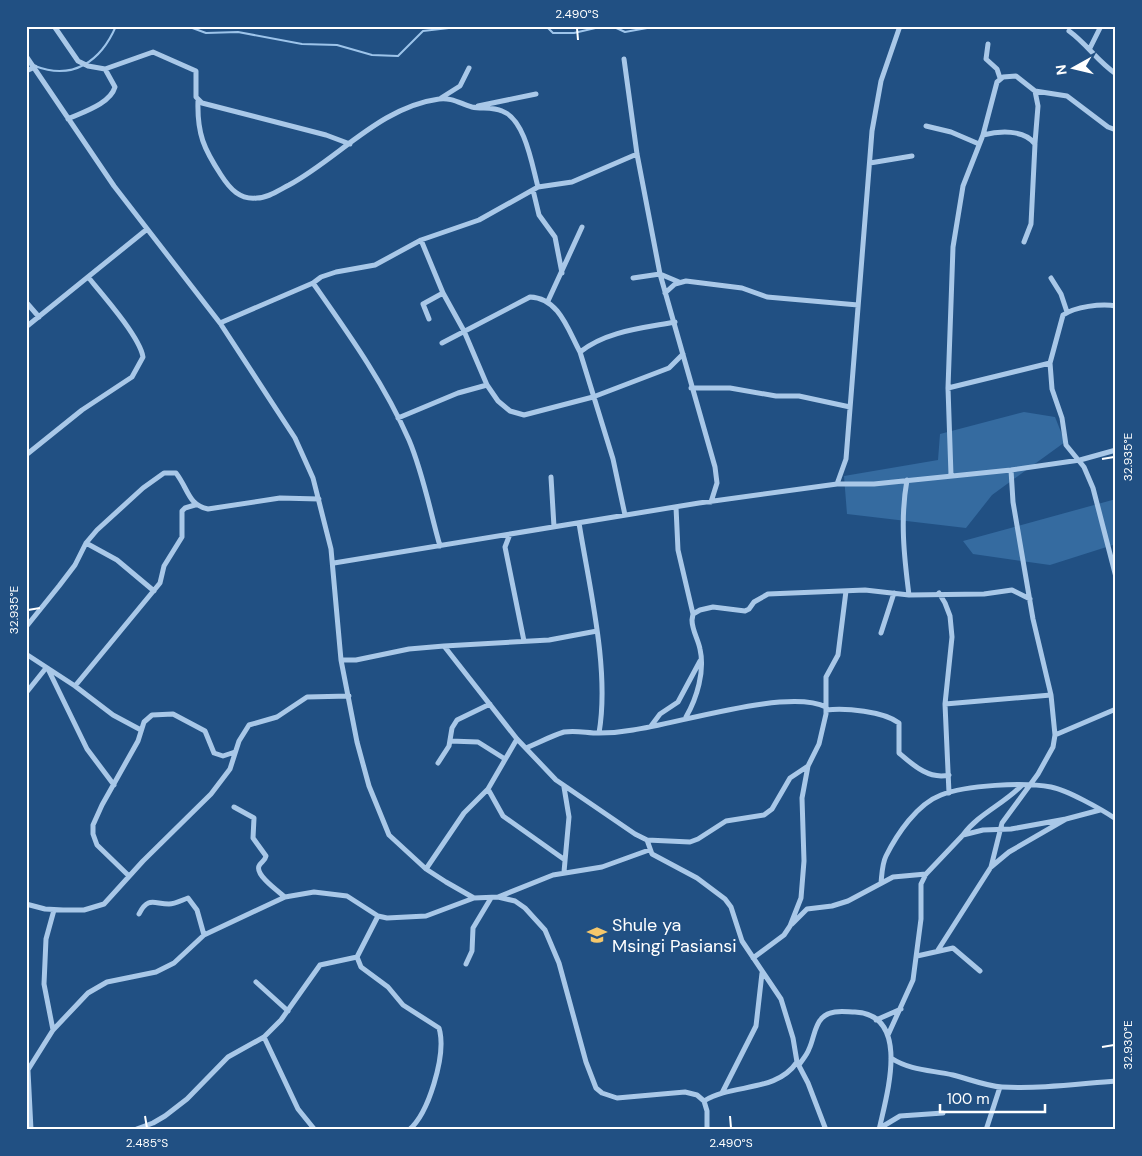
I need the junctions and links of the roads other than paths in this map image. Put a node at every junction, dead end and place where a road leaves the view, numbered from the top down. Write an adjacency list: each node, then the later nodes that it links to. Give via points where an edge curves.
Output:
1 (54, 26): 11 (street, via 78,61)
2 (900, 26): 29 (street, via 881,80)
3 (1101, 26): 6 (street)
4 (1069, 31): 6 (street)
5 (988, 44): 14 (street, via 986,59 997,69)
6 (1090, 48): 13 (street, via 1095,58)
7 (26, 56): 10 (street)
8 (624, 59): 27 (street)
9 (469, 68): 17 (street, via 460,86)
10 (35, 69): 12 (street); 20 (street)
11 (105, 69): 18 (street, via 155,53 196,72); 20 (street, via 115,87 113,94)
12 (26, 71)
13 (1116, 74)
14 (1000, 78): 15 (street, via 1016,76); 23 (street, via 993,91)
15 (1035, 91): 22 (street, via 1067,96); 26 (street, via 1038,106)
16 (536, 94): 19 (street)
17 (441, 99): 19 (street); 24 (street, via 387,117)
18 (198, 101): 24 (street); 24 (street, via 204,150 234,192 250,198 270,195 287,186)
19 (473, 107): 30 (street, via 500,110 517,122 525,140)
20 (68, 119): 32 (street)
21 (926, 126): 25 (street)
22 (1116, 130)
23 (983, 135): 25 (street); 26 (street, via 1013,132 1031,138)
24 (350, 144)
25 (979, 144): 61 (street, via 963,186 953,247)
26 (1035, 144): 34 (street, via 1031,224)
27 (637, 154): 30 (street, via 572,182); 36 (street)
28 (912, 156): 29 (street)
29 (870, 163): 46 (street)
30 (535, 188): 33 (street, via 479,220); 35 (street, via 539,215 555,236)
31 (582, 227): 35 (street)
32 (146, 230): 37 (street); 52 (street)
33 (420, 240): 41 (street, via 374,265 336,272); 42 (street)
34 (1024, 242)
35 (562, 273): 44 (street)
36 (660, 274): 38 (street); 40 (street); 43 (street)
37 (88, 277): 49 (street); 66 (street, via 141,348 143,357 132,377 82,410)
38 (633, 278)
39 (1051, 278): 48 (street)
40 (679, 282): 43 (street); 46 (street, via 742,288 767,297)
41 (313, 283): 52 (street); 64 (street, via 358,348)
42 (443, 293): 50 (street, via 423,304); 54 (street)
43 (665, 293): 51 (street)
44 (548, 301): 54 (street, via 530,297); 56 (street)
45 (26, 302): 49 (street)
46 (858, 305): 63 (street)
47 (1116, 306): 48 (street)
48 (1067, 312): 58 (street, via 1060,319)
49 (39, 318): 53 (street)
50 (429, 319)
51 (675, 322): 56 (street, via 615,335 593,342); 57 (street)
52 (220, 323): 73 (street, via 295,438)
53 (26, 327)
54 (464, 332): 55 (street); 59 (street)
55 (442, 343)
56 (580, 352): 62 (street)
57 (683, 354): 60 (street); 62 (street, via 670,368)
58 (1050, 363): 61 (street); 67 (street, via 1052,389 1062,418 1066,445)
59 (487, 385): 62 (street, via 504,406 520,414); 64 (street, via 458,393)
60 (692, 388): 63 (street, via 730,388 776,396 799,396); 74 (street, via 715,467 717,483)
61 (948, 388): 69 (street)
62 (593, 397): 77 (street, via 613,459)
63 (850, 407): 72 (street, via 846,459)
64 (398, 418): 82 (street, via 410,441)
65 (1116, 450): 67 (street)
66 (26, 455)
67 (1080, 460): 68 (street); 84 (street, via 1093,488)
68 (1010, 470): 69 (street); 91 (street)
69 (951, 475): 71 (street)
70 (551, 478): 79 (street)
71 (907, 480): 72 (street); 90 (street, via 902,508)
72 (837, 484): 74 (street)
73 (319, 499): 75 (street, via 280,498 217,509); 83 (street)
74 (711, 502): 76 (street)
75 (194, 505): 81 (street, via 186,485 176,474 164,473 143,488); 86 (street, via 182,511 182,538 167,560)
76 (676, 507): 77 (street); 92 (street, via 678,550)
77 (625, 515): 78 (street)
78 (579, 523): 79 (street); 94 (street)
79 (554, 527): 80 (street)
80 (510, 534): 82 (street); 96 (street, via 505,547)
81 (86, 543): 86 (street, via 117,560); 93 (street, via 74,565)
82 (440, 546): 83 (street)
83 (334, 564): 99 (street)
84 (1116, 572): 85 (street)
85 (1116, 576)
86 (154, 591): 102 (street)
87 (846, 591): 88 (street); 92 (street, via 768,594 745,611 713,608); 108 (street, via 838,654 826,677)
88 (894, 593): 90 (street); 95 (street)
89 (938, 593): 90 (street); 91 (street, via 984,594 1015,590); 107 (street, via 946,603 952,637)
90 (909, 595)
91 (1030, 599): 104 (street)
92 (693, 614): 100 (street, via 692,626)
93 (26, 627)
94 (597, 631): 96 (street, via 550,640); 113 (street, via 603,709)
95 (881, 633)
96 (524, 641): 97 (street)
97 (444, 646): 99 (street); 106 (street)
98 (26, 654): 101 (street)
99 (341, 660): 105 (street)
100 (701, 660): 110 (street, via 700,679); 111 (street, via 678,702 660,714)
101 (48, 669): 102 (street); 103 (street); 123 (street, via 87,749)
102 (75, 686): 112 (street, via 103,709)
103 (26, 693)
104 (1051, 695): 107 (street); 114 (street)
105 (349, 696): 118 (street, via 314,695 302,699 277,717 249,726 242,733); 139 (street, via 357,742 389,835)
106 (490, 704): 115 (street); 116 (street, via 457,720)
107 (945, 704): 122 (street)
108 (826, 709): 110 (street, via 809,702 773,703); 121 (street, via 819,744); 122 (street, via 865,711 895,720 900,724 900,753 932,776)
109 (1116, 709): 114 (street)
110 (686, 717): 111 (street)
111 (651, 726): 113 (street)
112 (141, 730): 118 (street, via 152,714 173,714 204,731 214,753 222,756); 123 (street)
113 (599, 733): 117 (street, via 563,733)
114 (1055, 735): 125 (street, via 1053,747)
115 (517, 739): 117 (street); 119 (street)
116 (450, 741): 119 (street, via 478,742); 120 (street)
117 (526, 748): 126 (street)
118 (235, 752): 142 (street, via 230,769 211,794)
119 (505, 759): 127 (street)
120 (438, 764)
121 (808, 766): 135 (street, via 790,778 772,809 764,814 726,821 690,842); 152 (street, via 802,798 804,878 801,898)
122 (949, 774): 128 (street)
123 (114, 785): 142 (street, via 93,825 93,834 97,845)
124 (1022, 785): 125 (street); 128 (street); 134 (street, via 970,826)
125 (1030, 786): 130 (street, via 1062,791); 133 (street, via 1006,816)
126 (564, 787): 135 (street); 137 (street, via 569,817)
127 (488, 789): 137 (street, via 503,816); 139 (street, via 464,813)
128 (949, 793): 143 (street, via 927,803 909,821 885,858)
129 (234, 807): 144 (street, via 254,818 253,838 266,856 259,871 265,881)
130 (1100, 810): 131 (street); 132 (street)
131 (1066, 819): 133 (street); 138 (street, via 1009,852)
132 (1116, 819)
133 (1000, 830): 134 (street, via 983,830); 138 (street)
134 (963, 836): 141 (street)
135 (647, 840): 136 (street)
136 (648, 850): 140 (street, via 602,867); 157 (street, via 697,878 725,899)
137 (565, 860): 140 (street)
138 (991, 867): 154 (street)
139 (426, 869): 146 (street)
140 (564, 872): 145 (street)
141 (926, 874): 143 (street, via 903,875); 155 (street, via 920,890 921,919)
142 (129, 876): 149 (street, via 104,904 84,910)
143 (881, 882): 152 (street, via 848,901 807,909)
144 (285, 897): 151 (street, via 314,892 347,896); 153 (street)
145 (498, 897): 147 (street); 174 (street, via 515,901 525,908 545,930 560,963 596,1088 617,1098 685,1092)
146 (474, 898): 147 (street); 151 (street, via 426,916)
147 (490, 898): 158 (street, via 473,928 472,951)
148 (26, 904): 149 (street)
149 (54, 910): 165 (street, via 46,939 44,978)
150 (139, 914): 153 (street, via 149,902 172,904 188,898 197,910)
151 (378, 916): 156 (street)
152 (790, 926): 157 (street, via 780,939)
153 (204, 935): 165 (street, via 174,964 156,972 107,982 88,993)
154 (938, 950): 155 (street); 159 (street, via 953,948)
155 (916, 956): 162 (street, via 913,980)
156 (357, 957): 163 (street, via 320,965); 180 (street, via 362,967 388,987 403,1005 439,1028 442,1056 436,1077 416,1124)
157 (753, 958): 160 (street)
158 (466, 964)
159 (980, 971)
160 (762, 973): 169 (street, via 780,999); 173 (street, via 756,1026)
161 (256, 982): 163 (street)
162 (901, 1008): 164 (street); 166 (street)
163 (288, 1011): 167 (street)
164 (876, 1020): 166 (street); 169 (street, via 859,1012 837,1011 823,1017 817,1024 810,1049)
165 (53, 1030): 170 (street)
166 (888, 1035): 168 (street)
167 (264, 1037): 178 (street, via 228,1057 187,1099 165,1116); 179 (street, via 298,1109)
168 (891, 1058): 172 (street, via 918,1070); 176 (street, via 889,1086)
169 (798, 1064): 173 (street, via 778,1079); 182 (street)
170 (27, 1072): 177 (street)
171 (1116, 1081): 172 (street, via 1066,1087)
172 (1000, 1087): 183 (street)
173 (722, 1093): 174 (street)
174 (704, 1101): 181 (street)
175 (943, 1112): 176 (street, via 900,1116)
176 (879, 1129)
177 (31, 1130)
178 (134, 1130)
179 (315, 1130)
180 (409, 1130)
181 (707, 1130)
182 (826, 1130)
183 (986, 1130)

